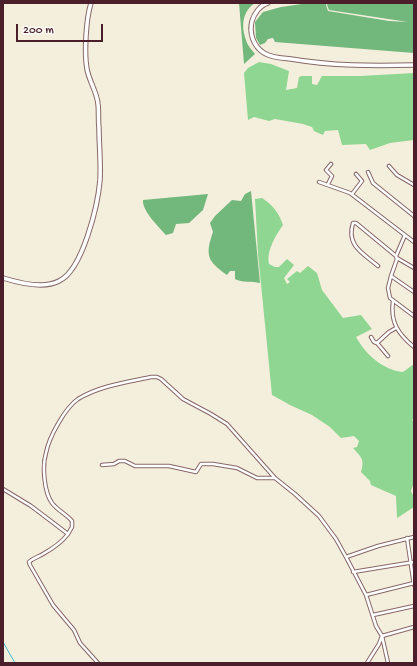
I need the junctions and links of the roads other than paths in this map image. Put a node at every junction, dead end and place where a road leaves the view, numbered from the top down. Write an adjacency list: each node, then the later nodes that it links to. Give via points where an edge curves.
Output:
1 (91, 3): 19 (main road, via 86,60 98,103 100,178 95,210 81,254 64,279 55,283 41,285)
2 (268, 3): 3 (main road, via 253,15 251,30 256,46 264,53 301,61 349,66)
3 (414, 65)
4 (331, 164): 9 (street, via 326,170 332,176)
5 (389, 166): 10 (street, via 397,175)
6 (368, 172): 12 (street, via 373,183)
7 (356, 174): 11 (street, via 362,181)
8 (319, 182): 9 (street)
9 (328, 184): 11 (street)
10 (414, 185)
11 (352, 194): 13 (street)
12 (414, 216)
13 (405, 235): 14 (street); 15 (street)
14 (414, 242)
15 (397, 257): 16 (street, via 356,223 352,223 353,244); 17 (street); 18 (street)
16 (378, 266)
17 (414, 268)
18 (391, 276): 20 (street); 21 (street, via 388,288)
19 (3, 278)
20 (414, 292)
21 (393, 301): 22 (street); 23 (street, via 392,314)
22 (414, 316)
23 (396, 328): 25 (street); 26 (street)
24 (371, 337): 25 (street)
25 (377, 342): 27 (street)
26 (414, 347)
27 (388, 356)
28 (102, 465): 29 (street, via 125,461 135,466 169,466 196,472 201,464 213,464 237,468 257,478)
29 (275, 478): 31 (street, via 227,424 183,399 161,379 157,377 104,388 79,398 67,409 46,452 44,467 48,493 52,504 72,521); 34 (street, via 319,516)
30 (3, 489): 31 (street)
31 (68, 534): 43 (street, via 61,542 29,562 53,605)
32 (414, 537): 33 (street)
33 (407, 538): 34 (street); 35 (street)
34 (346, 557): 36 (street)
35 (413, 562): 36 (street); 37 (street)
36 (353, 572): 38 (street)
37 (414, 584): 38 (street)
38 (366, 595): 40 (street)
39 (414, 606): 40 (street)
40 (373, 615): 42 (street)
41 (414, 627): 42 (street)
42 (382, 636): 44 (street); 45 (street)
43 (98, 663)
44 (367, 663)
45 (388, 663)

